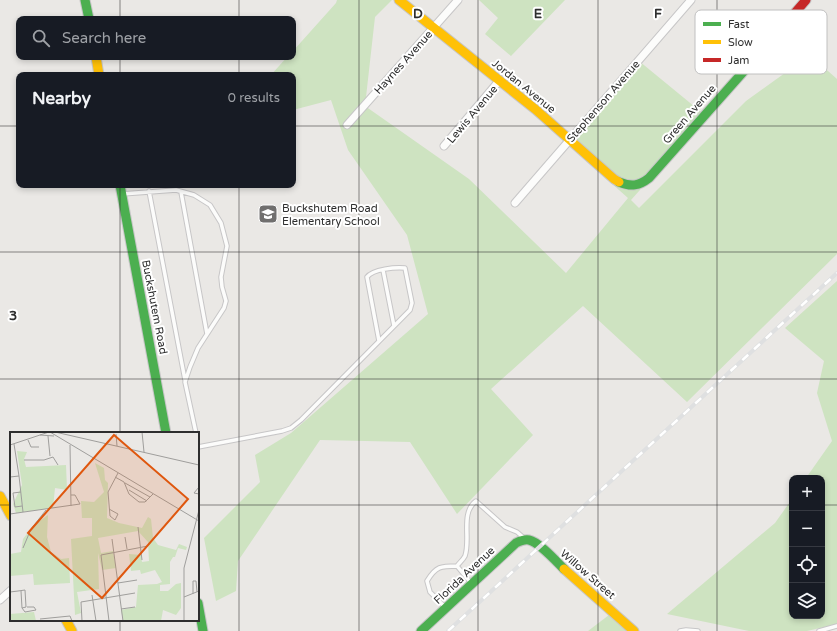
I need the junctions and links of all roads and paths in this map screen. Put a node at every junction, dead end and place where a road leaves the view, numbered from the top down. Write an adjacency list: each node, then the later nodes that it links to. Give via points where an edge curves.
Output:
1 (85, 0): 7 (main road)
2 (399, 0): 8 (main road, Jordan Avenue)
3 (458, 0): 8 (street, Haynes Avenue)
4 (691, 0): 14 (street, Stephenson Avenue)
5 (806, 0): 6 (main road, Green Avenue)
6 (797, 10)
7 (88, 16)
8 (433, 28): 12 (main road, Jordan Avenue); 13 (street, Haynes Avenue)
9 (96, 60): 10 (main road)
10 (98, 72)
11 (741, 74): 16 (main road, Green Avenue, via 649,178)
12 (499, 81): 14 (main road, Jordan Avenue); 15 (street, Lewis Avenue)
13 (347, 125)
14 (569, 139): 16 (main road, Jordan Avenue, via 614,179); 20 (street, Stephenson Avenue)
15 (444, 146)
16 (635, 186)
17 (121, 189): 18 (lane); 26 (main road, Buckshutem Road)
18 (148, 191): 19 (lane); 25 (lane)
19 (182, 192): 23 (lane); 23 (lane, via 194,195 210,205 221,223 227,246 221,277 226,301)
20 (515, 203)
21 (383, 270): 22 (lane); 22 (lane, via 405,268 412,303 410,310); 24 (lane, via 373,272 367,277)
22 (394, 326): 24 (lane)
23 (208, 334): 25 (lane, via 198,348)
24 (379, 341): 28 (lane, via 291,428)
25 (185, 382): 27 (lane)
26 (166, 432)
27 (196, 432)
28 (199, 446)
29 (0, 496): 30 (main road)
30 (10, 514)
31 (524, 539): 32 (lane, via 517,532 505,527 476,501 468,513 464,556); 33 (main road, Florida Avenue); 43 (main road, Willow Street, via 530,539 540,547)
32 (457, 566): 33 (lane); 36 (lane, via 444,566 432,573 427,581 430,592)
33 (472, 584): 36 (main road, Florida Avenue)
34 (10, 591): 35 (street)
35 (0, 600)
36 (446, 607): 42 (main road, Florida Avenue)
37 (199, 609): 41 (main road)
38 (67, 621): 40 (main road)
39 (837, 626): 46 (lane)
40 (72, 631)
41 (203, 631)
42 (421, 631)
43 (634, 631)
44 (680, 631): 45 (lane)
45 (698, 631)
46 (820, 631)

